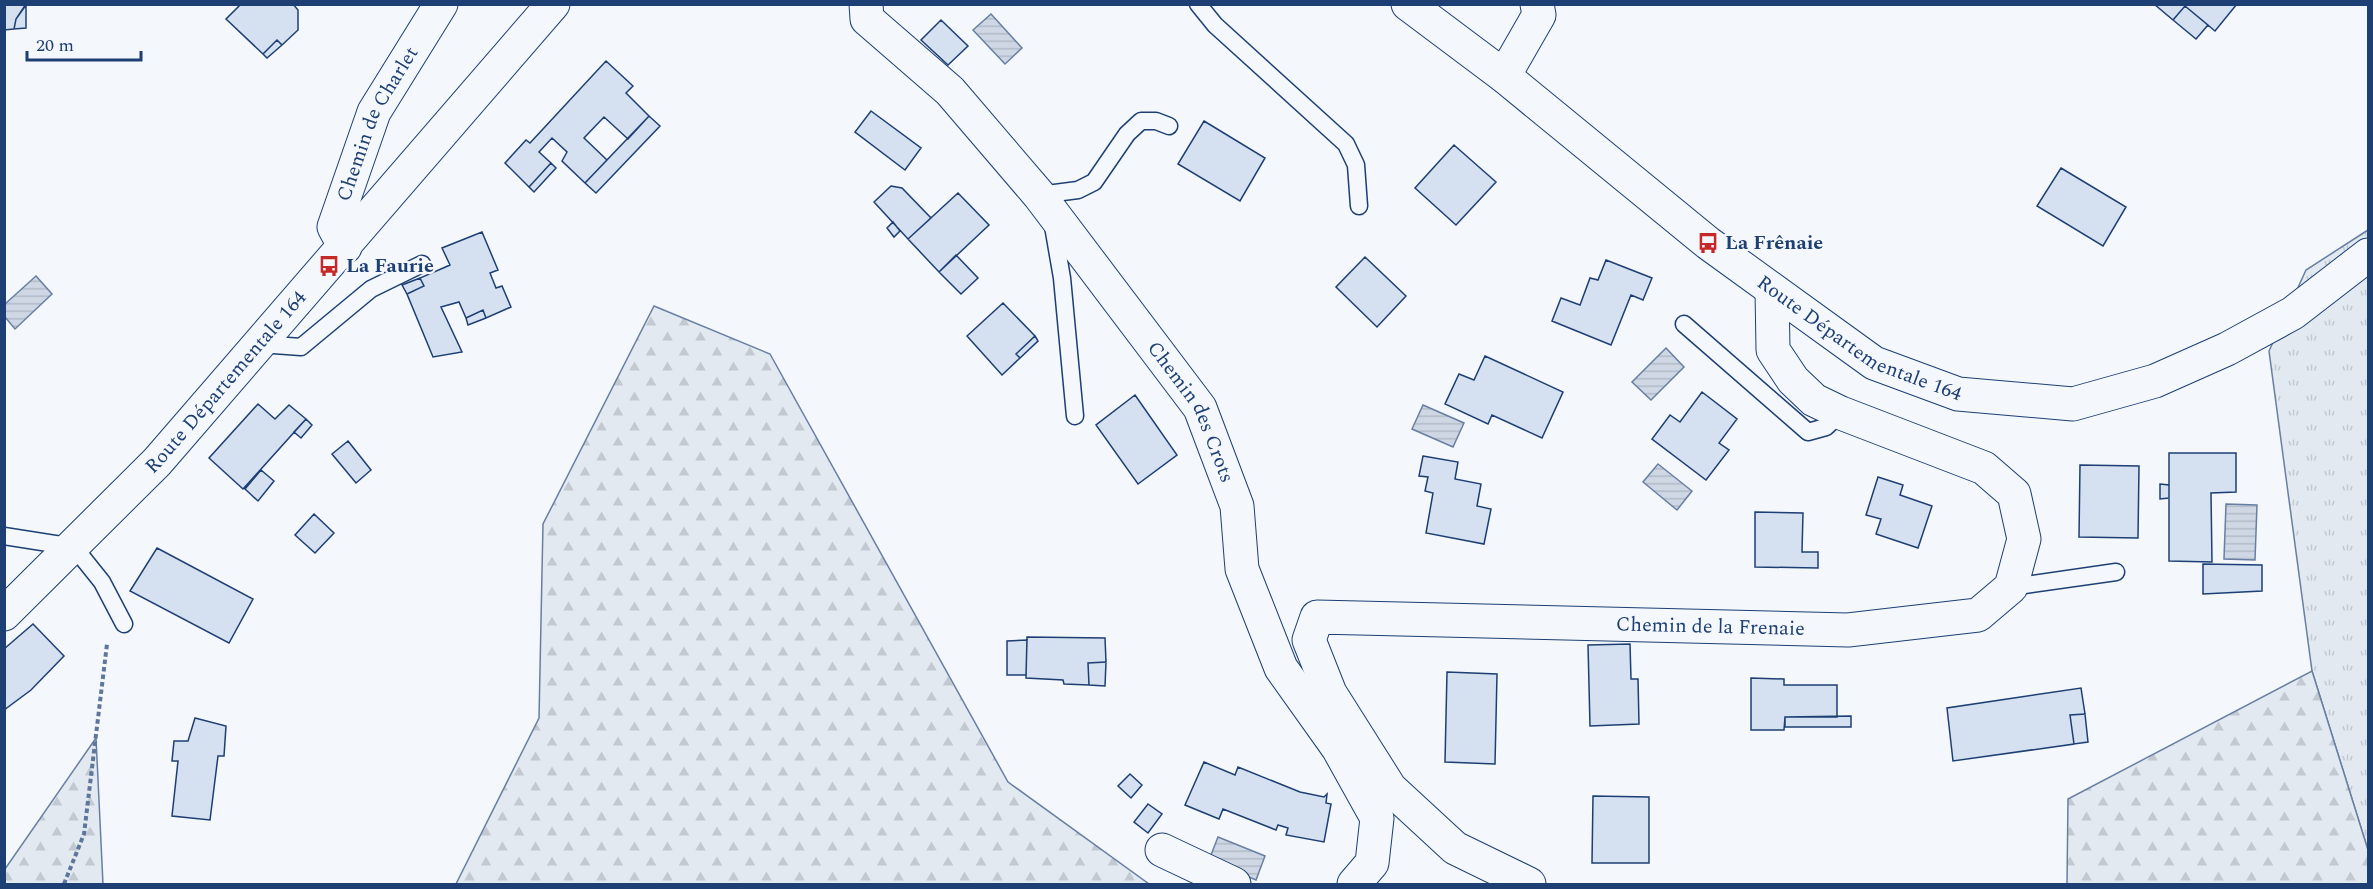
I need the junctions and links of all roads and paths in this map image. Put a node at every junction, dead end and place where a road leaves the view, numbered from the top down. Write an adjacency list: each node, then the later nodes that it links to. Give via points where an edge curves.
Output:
1 (441, 4): 11 (street, Chemin de Charlet, via 374,112 334,227)
2 (553, 4): 11 (street, Route Départementale 164)
3 (867, 4): 9 (street, Chemin des Crots, via 867,20 950,90)
4 (1198, 4): 10 (lane, via 1224,33 1346,144 1356,165)
5 (1408, 4): 7 (street, Route Départementale 164)
6 (1537, 4): 7 (street, via 1539,15)
7 (1504, 76): 14 (street, Route Départementale 164, via 1708,243)
8 (1169, 126): 9 (lane, via 1142,121 1126,134 1094,182)
9 (1045, 202): 18 (lane, via 1062,278); 28 (street, Chemin des Crots, via 1200,408 1237,506 1242,569 1281,668 1338,748 1377,818 1372,863)
10 (1359, 206)
11 (345, 248): 16 (street, Route Départementale 164)
12 (2368, 255): 14 (street, Route Départementale 164, via 2293,313 2227,350 2155,381 2073,404 1958,394 1874,363)
13 (422, 264): 16 (lane, via 371,289 302,347)
14 (1772, 290): 17 (street, via 1773,350 1793,380 1814,400)
15 (1684, 324): 17 (lane, via 1808,432 1826,427)
16 (260, 345): 20 (street, Route Départementale 164, via 157,462)
17 (1841, 413): 22 (street, via 1984,468 2014,494 2024,539)
18 (1075, 416)
19 (4, 536): 20 (lane)
20 (74, 547): 23 (street, Route Départementale 164); 24 (lane, via 102,582)
21 (2116, 572): 22 (lane)
22 (2011, 587): 29 (street, Chemin de la Frenaie, via 1978,615 1848,630 1317,618 1309,640 1330,693 1390,788 1455,848)
23 (4, 614)
24 (124, 624): 26 (path, via 114,630 107,644 84,834)
25 (1162, 850): 27 (street)
26 (64, 885)
27 (1234, 885)
28 (1354, 885)
29 (1529, 885)

